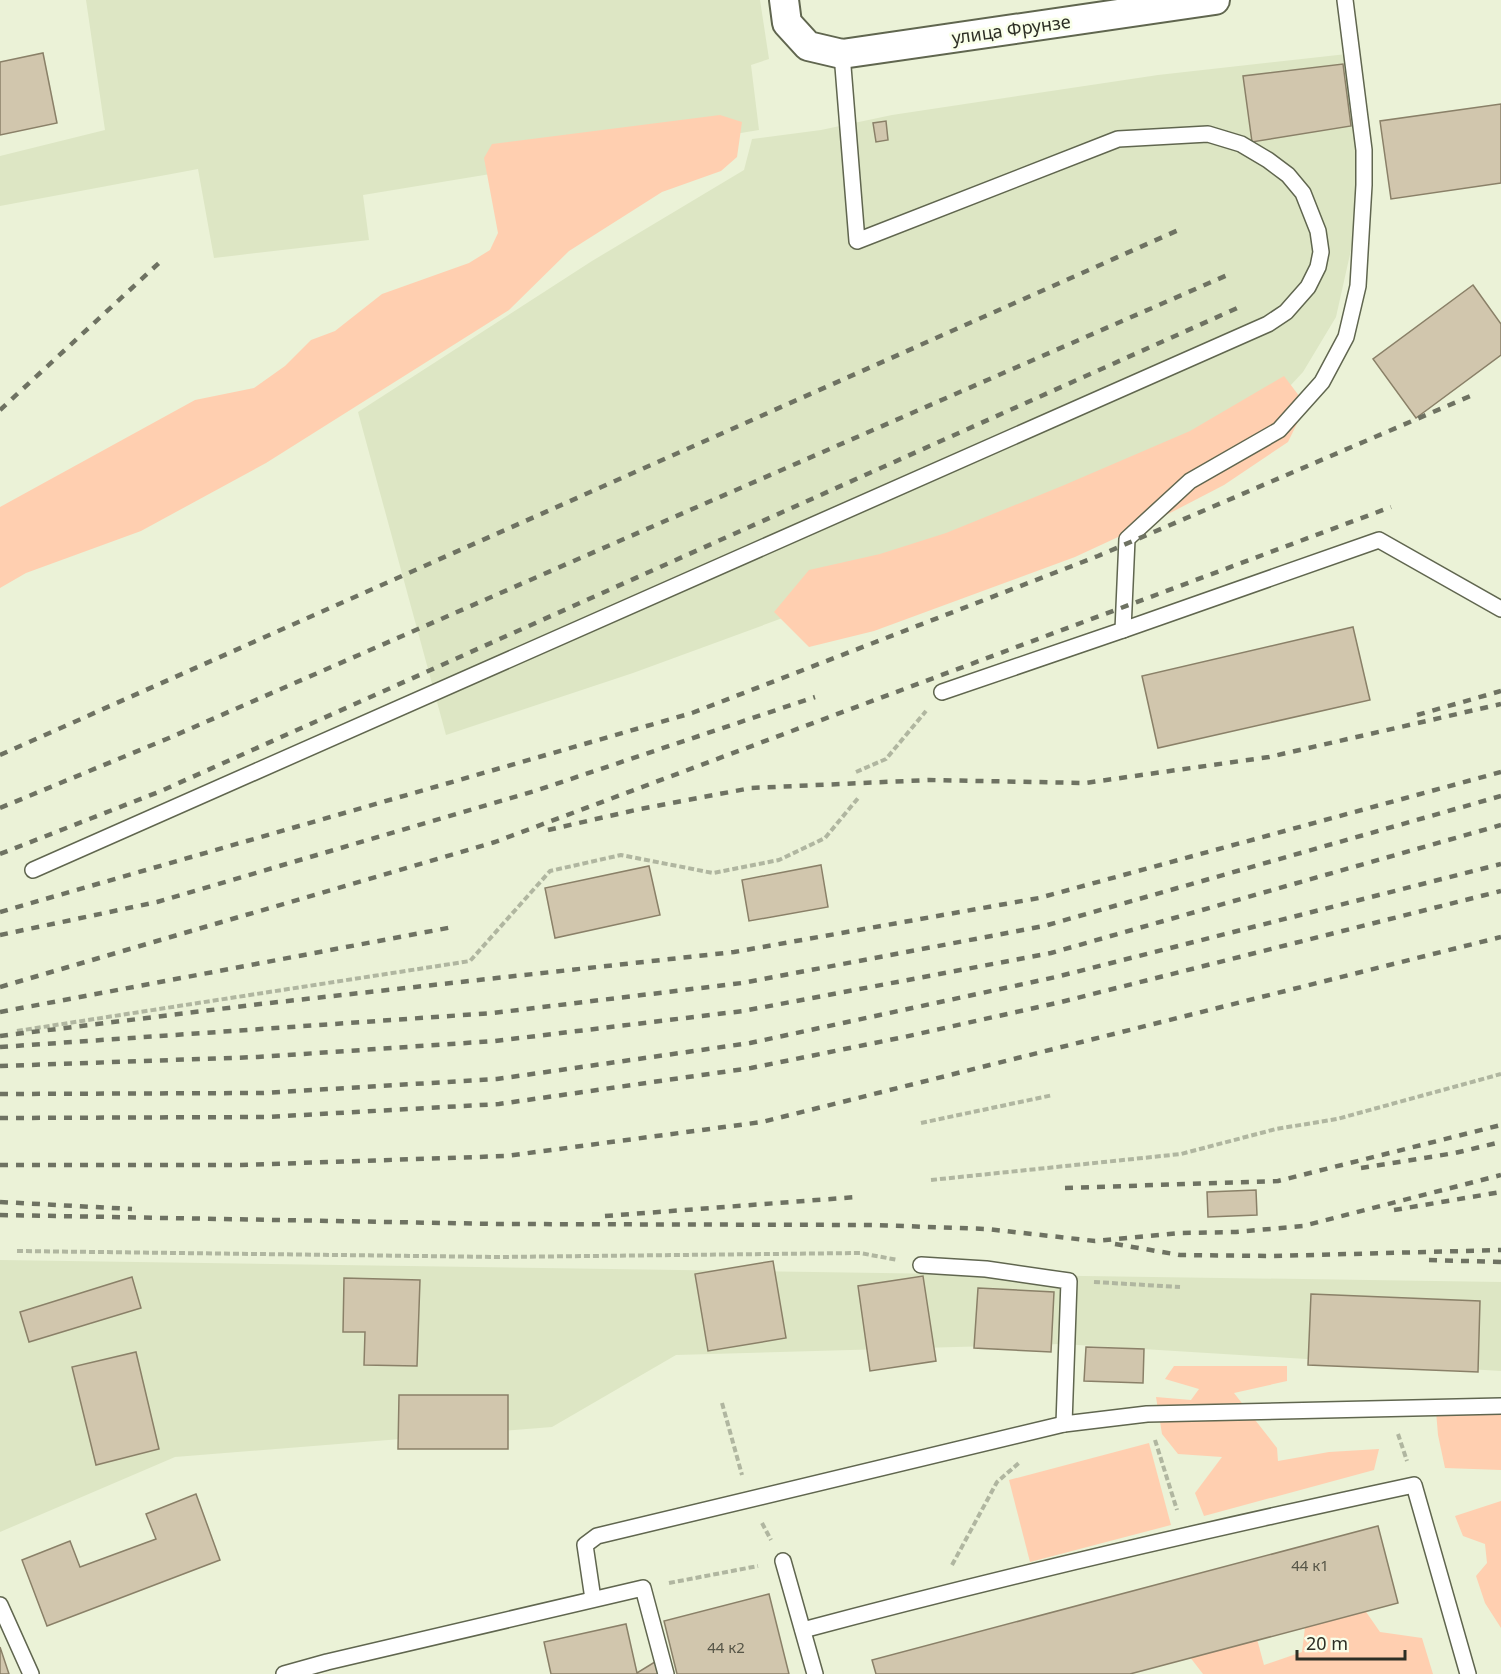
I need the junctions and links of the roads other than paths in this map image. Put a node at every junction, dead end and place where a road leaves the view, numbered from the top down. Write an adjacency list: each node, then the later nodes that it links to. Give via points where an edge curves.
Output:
1 (784, 0): 4 (street, улица Фрунзе, via 788,23 808,46)
2 (1215, 0): 4 (street, улица Фрунзе)
3 (1345, 0): 6 (lane, via 1364,150 1358,286 1346,337 1322,382 1279,430 1190,481 1127,539)
4 (842, 54): 8 (lane, via 857,242 1118,139 1208,134 1241,144 1268,160 1303,193 1318,231 1318,267 1294,304 1268,324)
5 (1501, 609): 6 (lane, via 1379,540)
6 (1123, 630): 7 (lane)
7 (942, 692)
8 (33, 870)
9 (921, 1265): 11 (lane, via 1070,1281)
10 (1501, 1406): 11 (lane, via 1147,1414)
11 (1064, 1424): 13 (lane, via 597,1536 585,1545)
12 (783, 1561): 15 (lane)
13 (593, 1599): 16 (lane); 19 (lane, via 643,1588)
14 (0, 1605): 17 (lane)
15 (803, 1630): 20 (lane); 21 (lane, via 1184,1534 1414,1485)
16 (329, 1668): 18 (lane)
17 (31, 1674)
18 (284, 1674)
19 (666, 1674)
20 (815, 1674)
21 (1468, 1674)

